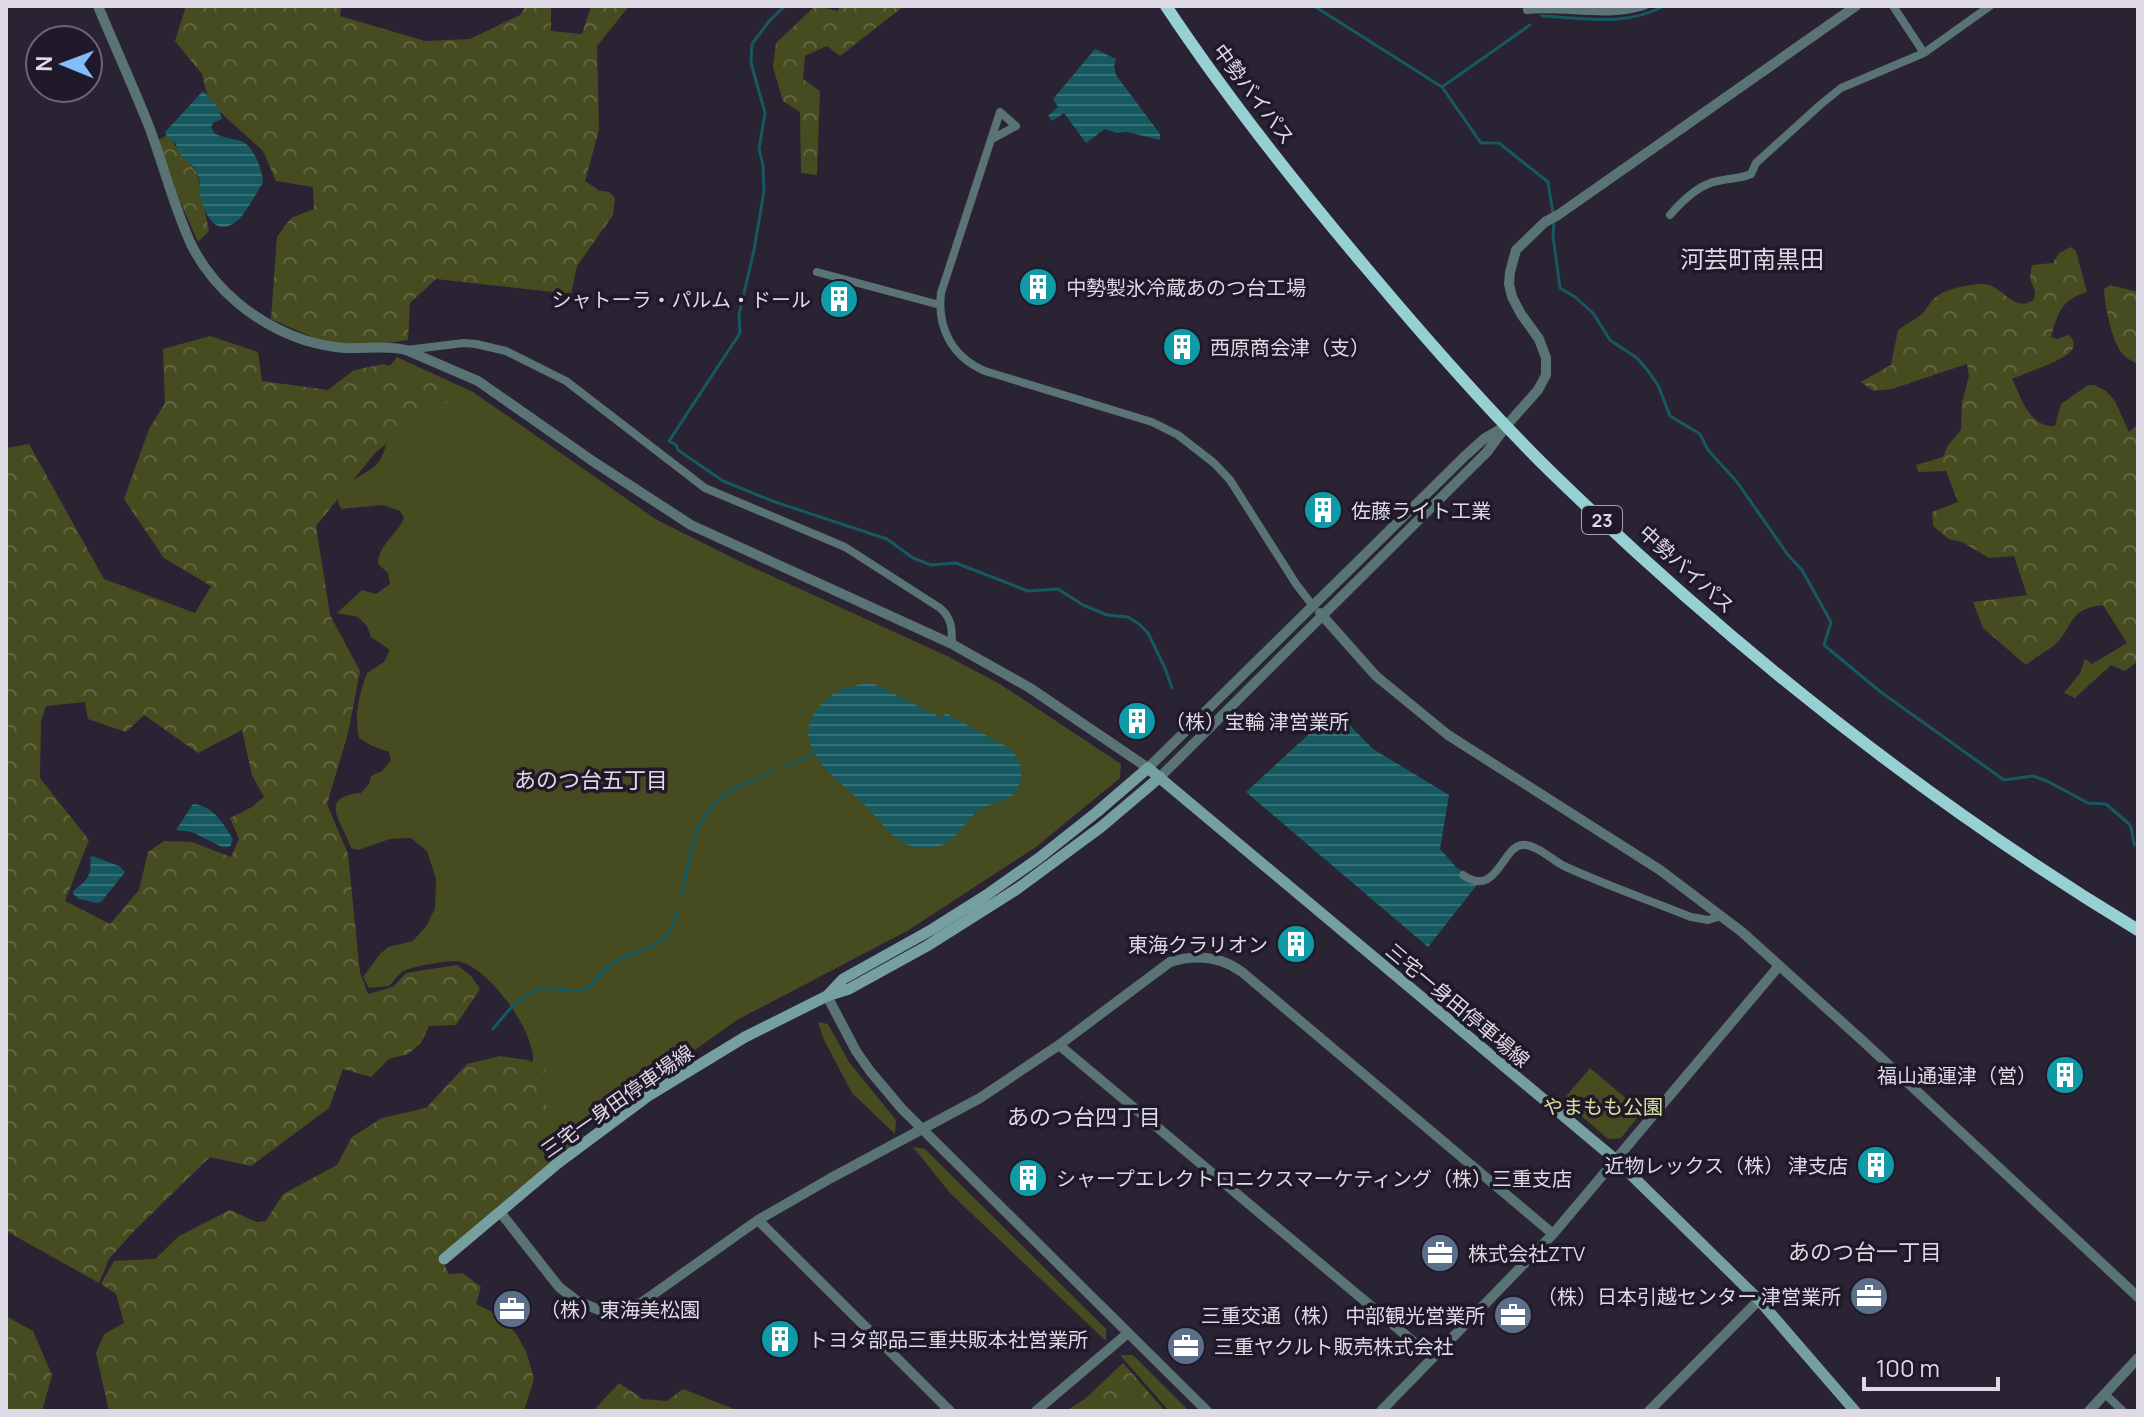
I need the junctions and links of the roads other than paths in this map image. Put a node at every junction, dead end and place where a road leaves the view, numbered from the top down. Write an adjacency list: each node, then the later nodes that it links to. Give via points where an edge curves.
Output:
1 (98, 6): 13 (street, via 186,231 213,279 243,308 303,340)
2 (1166, 6): 14 (highway, 中勢バイパス / 23, via 1308,199)
3 (1644, 6): 7 (street, via 1623,11)
4 (1856, 6): 14 (street, via 1545,222 1516,250 1510,272 1512,297 1539,339 1547,366 1542,384)
5 (1893, 6): 8 (street)
6 (1990, 6): 8 (street)
7 (1527, 10)
8 (1924, 53): 10 (street, via 1841,88 1756,163 1751,174 1703,186)
9 (992, 139): 12 (street)
10 (1670, 215)
11 (817, 272): 12 (street)
12 (940, 305): 15 (street, via 950,343 975,367 1152,422 1201,452 1230,480)
13 (406, 350): 17 (street, via 478,381 691,525); 17 (street, via 476,344 506,351 566,381 705,488 845,547 940,608 951,623)
14 (1506, 426): 15 (street, via 1466,455); 16 (street, via 1487,452); 22 (highway, 中勢バイパス / 23, via 1653,567 1838,723 1978,827)
15 (1313, 606): 16 (street); 18 (street)
16 (1322, 615): 19 (street); 21 (street, via 1376,676 1448,735 1660,870)
17 (952, 644): 18 (street, via 1030,688)
18 (1148, 768): 19 (main road, 三宅一身田停車場線); 24 (main road, 三宅一身田停車場線, via 1039,858 931,930 843,979)
19 (1160, 777): 24 (main road, 三宅一身田停車場線, via 1017,889 927,946); 27 (main road, 三宅一身田停車場線)
20 (1463, 875): 21 (street, via 1476,882 1489,879 1514,849 1528,845 1565,867 1691,917)
21 (1721, 916): 23 (street)
22 (2138, 930)
23 (1779, 966): 27 (street); 32 (street)
24 (827, 996): 26 (street, via 870,1071); 28 (main road, 三宅一身田停車場線, via 745,1037 648,1096)
25 (1059, 1045): 26 (street); 30 (street, via 1170,962 1199,957 1227,962); 35 (street)
26 (923, 1129): 29 (street); 34 (street)
27 (1616, 1160): 30 (street); 33 (main road, 三宅一身田停車場線)
28 (500, 1212): 29 (street, via 564,1292 584,1305 607,1310 648,1300); 31 (main road, 三宅一身田停車場線)
29 (758, 1220): 38 (street)
30 (1553, 1234): 35 (street)
31 (444, 1259)
32 (2138, 1297)
33 (1759, 1300): 42 (street); 43 (main road, 三宅一身田停車場線)
34 (1128, 1333): 39 (street); 40 (street)
35 (1433, 1358): 41 (street)
36 (2138, 1358): 37 (street)
37 (2105, 1394): 44 (street); 45 (street)
38 (950, 1411)
39 (1036, 1411)
40 (1207, 1411)
41 (1381, 1411)
42 (1649, 1411)
43 (1855, 1411)
44 (2089, 1411)
45 (2123, 1411)

